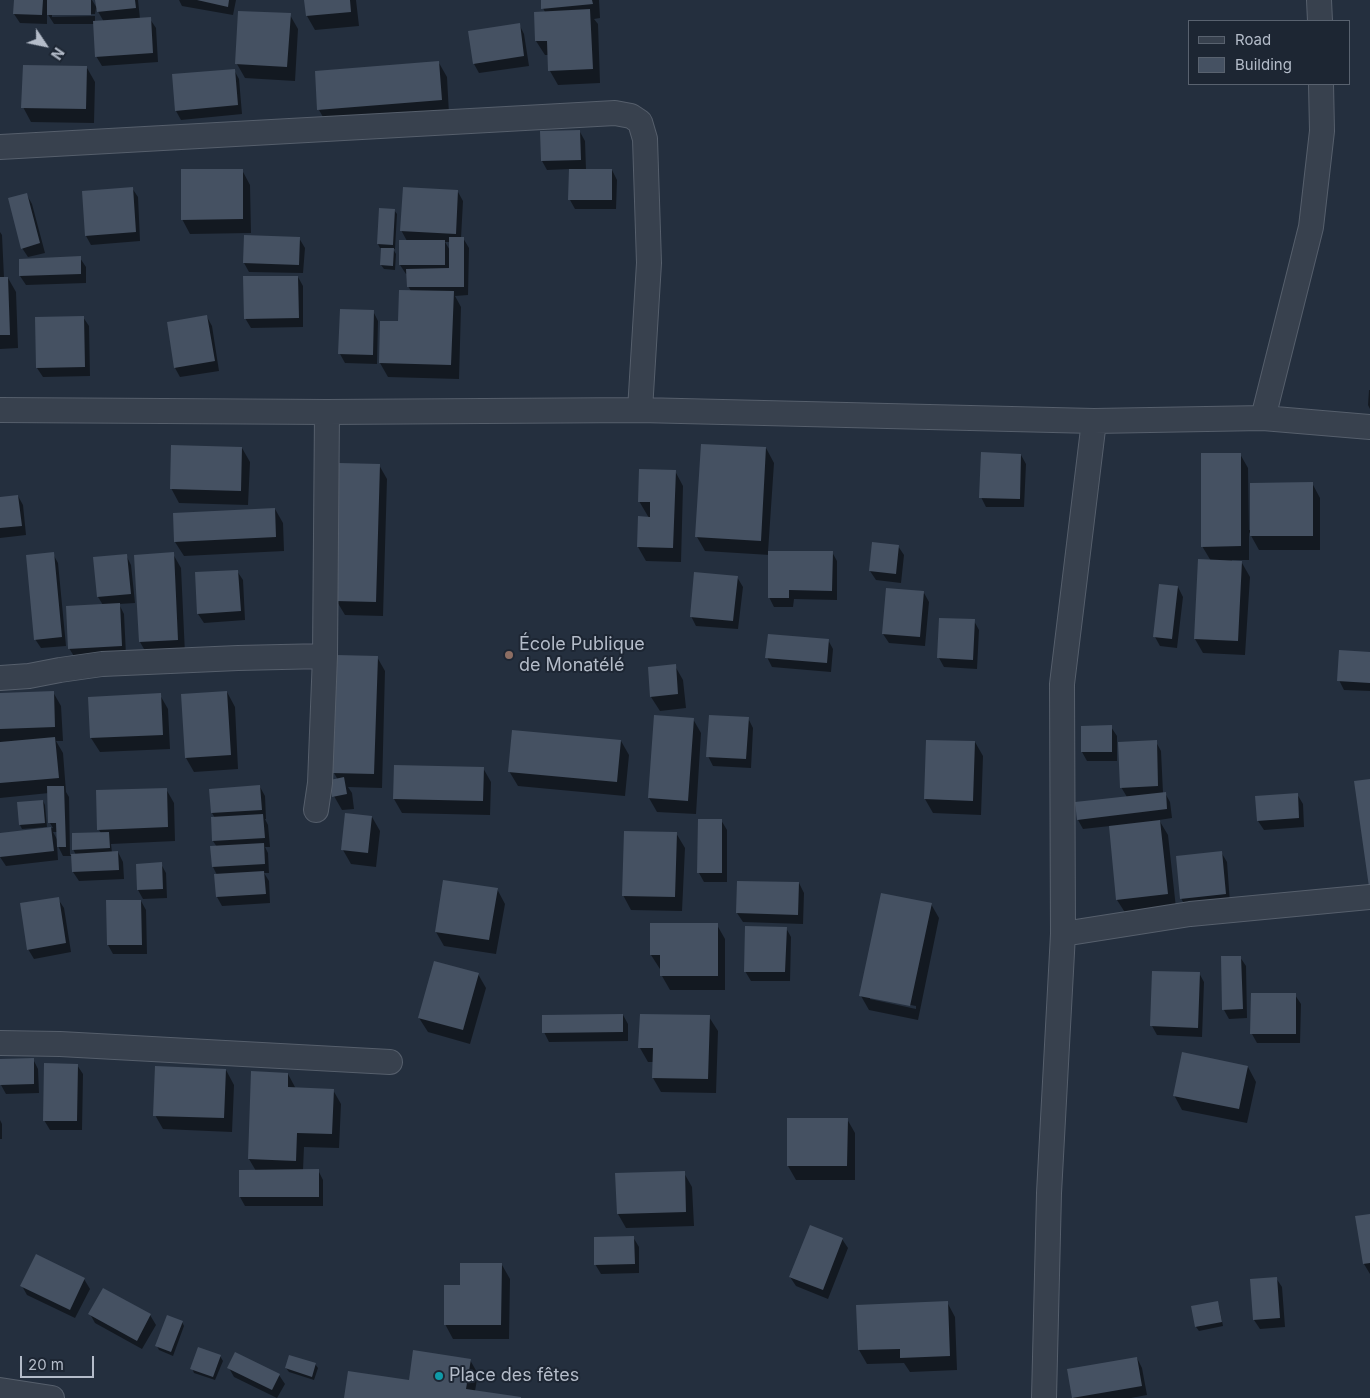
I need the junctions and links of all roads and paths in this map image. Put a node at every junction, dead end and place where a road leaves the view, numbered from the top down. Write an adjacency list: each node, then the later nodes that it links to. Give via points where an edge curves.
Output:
1 (1319, 0): 2 (street)
2 (1320, 20)
3 (1321, 85): 8 (street, via 1322,131 1311,227)
4 (0, 147): 6 (street, via 614,113 631,116 640,122 645,139 649,254)
5 (0, 410): 7 (street)
6 (640, 410): 7 (street); 9 (street)
7 (327, 412): 11 (street)
8 (1264, 418): 9 (street); 10 (street)
9 (1094, 421): 15 (street, via 1062,684)
10 (1370, 427)
11 (325, 656): 12 (street, via 102,664); 13 (street)
12 (0, 678)
13 (316, 810)
14 (1370, 897): 15 (street, via 1190,914)
15 (1063, 934): 20 (street, via 1049,1193)
16 (0, 1043): 17 (street)
17 (390, 1062)
18 (0, 1390): 19 (street)
19 (52, 1398)
20 (1044, 1398)

